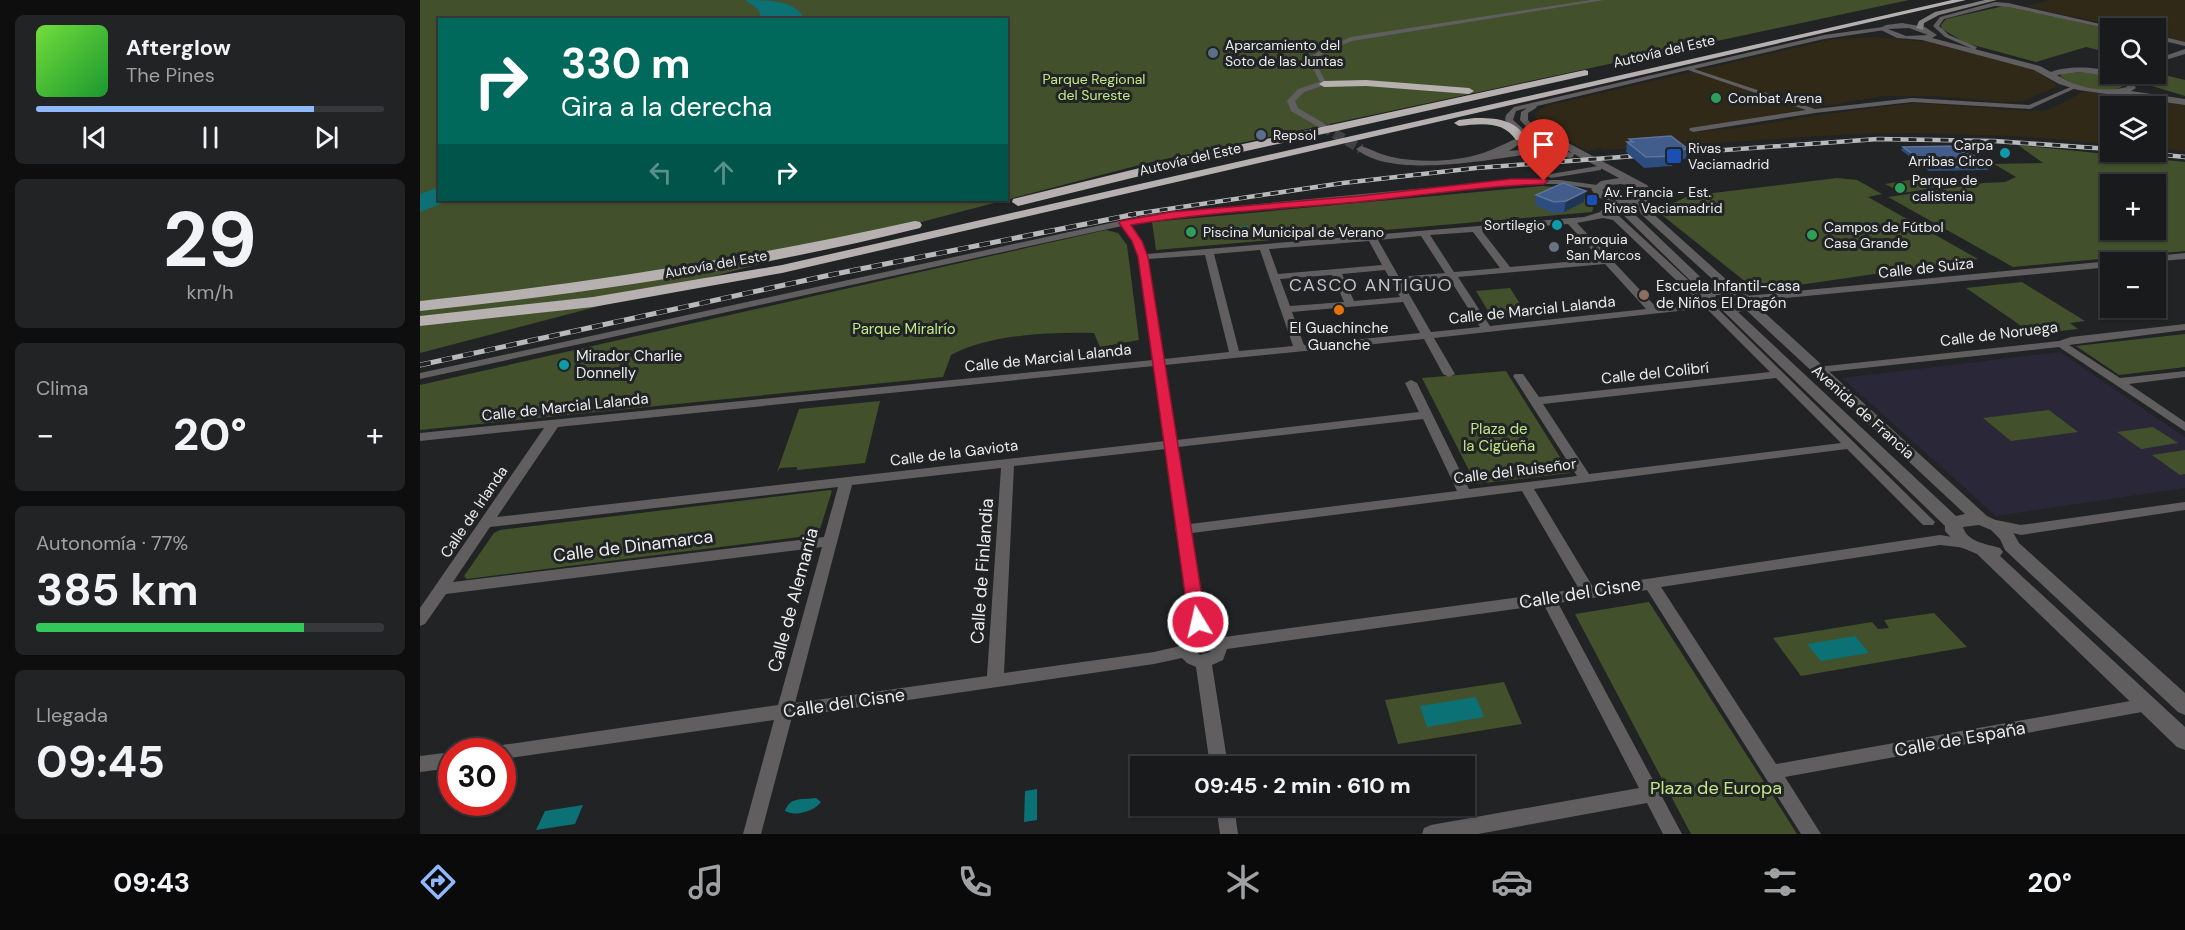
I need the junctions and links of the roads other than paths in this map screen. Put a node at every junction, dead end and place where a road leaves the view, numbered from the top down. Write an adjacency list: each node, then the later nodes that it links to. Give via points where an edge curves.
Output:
1 (1601, 0): 24 (street, via 1343,41 1311,59)
2 (1933, 0): 16 (highway, Autovía del Este)
3 (1962, 0): 43 (highway, Autovía del Este)
4 (1994, 0): 6 (main road, via 1937,13 1921,21)
5 (2100, 25): 12 (street, via 1995,4 1942,18 1936,27 1941,32)
6 (1920, 28): 7 (street, via 1895,26); 8 (street)
7 (1885, 31): 9 (street); 19 (street, via 1829,38); 36 (street, via 1824,37 1514,109 1509,120)
8 (1933, 35): 9 (street); 12 (street)
9 (1922, 38): 23 (street)
10 (2166, 40): 11 (street)
11 (2185, 44)
12 (1975, 48): 20 (street)
13 (2185, 51): 14 (street)
14 (2166, 58)
15 (2185, 58): 18 (street)
16 (1655, 62): 17 (highway); 48 (highway, Autovía del Este)
17 (1637, 63)
18 (2166, 64)
19 (1691, 70): 31 (street); 35 (street, via 1530,109 1524,120)
20 (2069, 70): 22 (street); 23 (street)
21 (1596, 71): 28 (highway)
22 (2100, 72)
23 (2053, 74): 27 (street)
24 (1324, 84): 28 (highway, via 1366,82 1448,91); 32 (highway, via 1369,85 1385,89 1399,99 1400,105 1394,111); 33 (street, via 1303,89 1291,101 1294,109)
25 (2131, 84): 29 (street, via 2132,88)
26 (2134, 84): 30 (street)
27 (2077, 86): 29 (street); 31 (street, via 2030,107 1912,100)
28 (1516, 87): 32 (highway)
29 (2115, 91): 30 (street)
30 (2185, 100)
31 (1815, 111): 34 (street)
32 (1368, 120): 48 (highway)
33 (1322, 126)
34 (1693, 130)
35 (1539, 135): 36 (street); 37 (street)
36 (1521, 139): 39 (street, via 1524,147); 41 (street); 43 (highway, via 1517,130 1507,125 1461,123 1373,143)
37 (1558, 144): 40 (street); 45 (street)
38 (1361, 149): 41 (street, via 1383,159 1417,164)
39 (1537, 150): 40 (street); 41 (street)
40 (1549, 150): 42 (street)
41 (1481, 157)
42 (1598, 168): 44 (street); 46 (street, Avenida de Francia, via 1608,176)
43 (1222, 169): 73 (highway, Autovía del Este, via 782,268)
44 (1511, 182): 46 (street); 52 (street, via 1171,215)
45 (1636, 184): 46 (street); 49 (street, via 1650,194)
46 (1602, 185): 47 (street, Avenida de Francia, via 1596,190)
47 (1614, 201): 49 (street); 50 (street); 75 (street, Avenida de Francia)
48 (1018, 202): 77 (highway, Autovía del Este, via 686,272)
49 (1639, 202): 71 (street, Avenida de Francia, via 1645,212)
50 (1603, 215): 51 (street); 75 (street, via 1619,221)
51 (1570, 221): 53 (street); 62 (street)
52 (1124, 223): 59 (street); 93 (street)
53 (1476, 229): 54 (street); 66 (street)
54 (1424, 233): 55 (street); 68 (street)
55 (1372, 238): 56 (street); 65 (street)
56 (1264, 247): 57 (street); 69 (street)
57 (1209, 252): 59 (street); 87 (street)
58 (2185, 256): 61 (street)
59 (1143, 257): 88 (street)
60 (2166, 258): 61 (street)
61 (2171, 258): 64 (street)
62 (1606, 261): 66 (street); 79 (street)
63 (2100, 265): 74 (street, Calle de Suiza)
64 (2185, 266)
65 (1389, 267): 67 (street); 70 (street)
66 (1507, 270): 68 (street)
67 (1336, 272): 69 (street); 76 (street)
68 (1451, 275): 70 (street); 82 (street)
69 (1275, 277): 78 (street)
70 (1396, 280): 72 (street)
71 (1733, 292): 74 (street, Avenida de Francia); 75 (street, via 1716,291)
72 (1407, 298): 76 (street); 84 (street)
73 (593, 302): 80 (highway, Autovía del Este); 83 (highway)
74 (1746, 302): 75 (street, via 1743,308); 89 (street, Avenida de Francia)
75 (1715, 303): 79 (street, Calle de Marcial Lalanda); 91 (street); 114 (street, Avenida de Francia)
76 (1350, 304): 78 (street)
77 (420, 306)
78 (1285, 310): 86 (street)
79 (1653, 310): 82 (street, Calle de Marcial Lalanda)
80 (420, 321)
81 (2185, 327): 85 (street, Calle de Noruega)
82 (1487, 329): 84 (street, Calle de Marcial Lalanda)
83 (420, 333)
84 (1428, 336): 86 (street, Calle de Marcial Lalanda); 90 (street)
85 (2061, 344): 89 (street, Calle de Noruega); 95 (street)
86 (1300, 349): 87 (street, Calle de Marcial Lalanda)
87 (1235, 356): 88 (street, Calle de Marcial Lalanda)
88 (1158, 362): 99 (street, Calle de Marcial Lalanda); 102 (street)
89 (1817, 370): 111 (street, Avenida de Francia)
90 (1449, 374)
91 (1779, 374): 97 (street, Calle del Colibrí); 103 (street)
92 (2185, 374): 95 (street)
93 (420, 376)
94 (1519, 376): 97 (street)
95 (2118, 382): 100 (street)
96 (1412, 383): 98 (street)
97 (1535, 401): 105 (street)
98 (1427, 415): 102 (street, Calle de la Gaviota); 108 (street)
99 (554, 423): 101 (street, Calle de Marcial Lalanda); 112 (street, Calle de Irlanda)
100 (2185, 427)
101 (420, 437)
102 (1171, 445): 104 (street, Calle de la Gaviota); 113 (street)
103 (1851, 445): 105 (street, Calle del Ruiseñor); 110 (street)
104 (1008, 463): 106 (street, Calle de la Gaviota); 126 (street, Calle de Finlandia)
105 (1586, 479): 107 (street, Calle del Ruiseñor)
106 (846, 482): 112 (street, Calle de la Gaviota); 116 (street, Calle de Alemania)
107 (1526, 487): 108 (street, Calle del Ruiseñor); 119 (street)
108 (1465, 494): 113 (street, Calle del Ruiseñor)
109 (2185, 506): 115 (street)
110 (1928, 522)
111 (1987, 522): 114 (street, via 1959,519); 115 (street, Avenida de Francia)
112 (486, 523): 118 (street, Calle de Irlanda)
113 (1182, 530): 122 (street)
114 (1960, 538): 115 (street, via 2006,551); 117 (street, Calle del Cisne); 128 (street, Avenida de Francia)
115 (2014, 538): 127 (street)
116 (829, 541): 118 (street, Calle de Dinamarca); 129 (street, Calle de Alemania)
117 (1650, 583): 119 (street, Calle del Cisne); 135 (street)
118 (441, 589): 121 (street, Calle de Irlanda)
119 (1589, 593): 120 (street, Calle del Cisne)
120 (1548, 599): 123 (street, Calle del Cisne); 136 (street)
121 (420, 620)
122 (1200, 635): 123 (street, via 1213,636); 124 (street, via 1189,641)
123 (1220, 644): 125 (street, via 1217,656)
124 (1186, 651): 125 (street, via 1192,659); 126 (street, Calle del Cisne)
125 (1203, 662): 132 (street)
126 (994, 681): 129 (street, Calle del Cisne)
127 (2183, 701)
128 (2147, 705): 130 (street, Avenida de Francia); 135 (street, Calle de España)
129 (784, 711): 131 (street, Calle del Cisne); 138 (street, Calle de Alemania)
130 (2185, 741)
131 (516, 750)
132 (1217, 756)
133 (438, 762): 134 (street)
134 (420, 764)
135 (1772, 772): 142 (street)
136 (1652, 794): 140 (street); 141 (street)
137 (1226, 816): 139 (street)
138 (752, 834)
139 (1229, 834)
140 (1431, 834)
141 (1673, 834)
142 (1812, 834)

